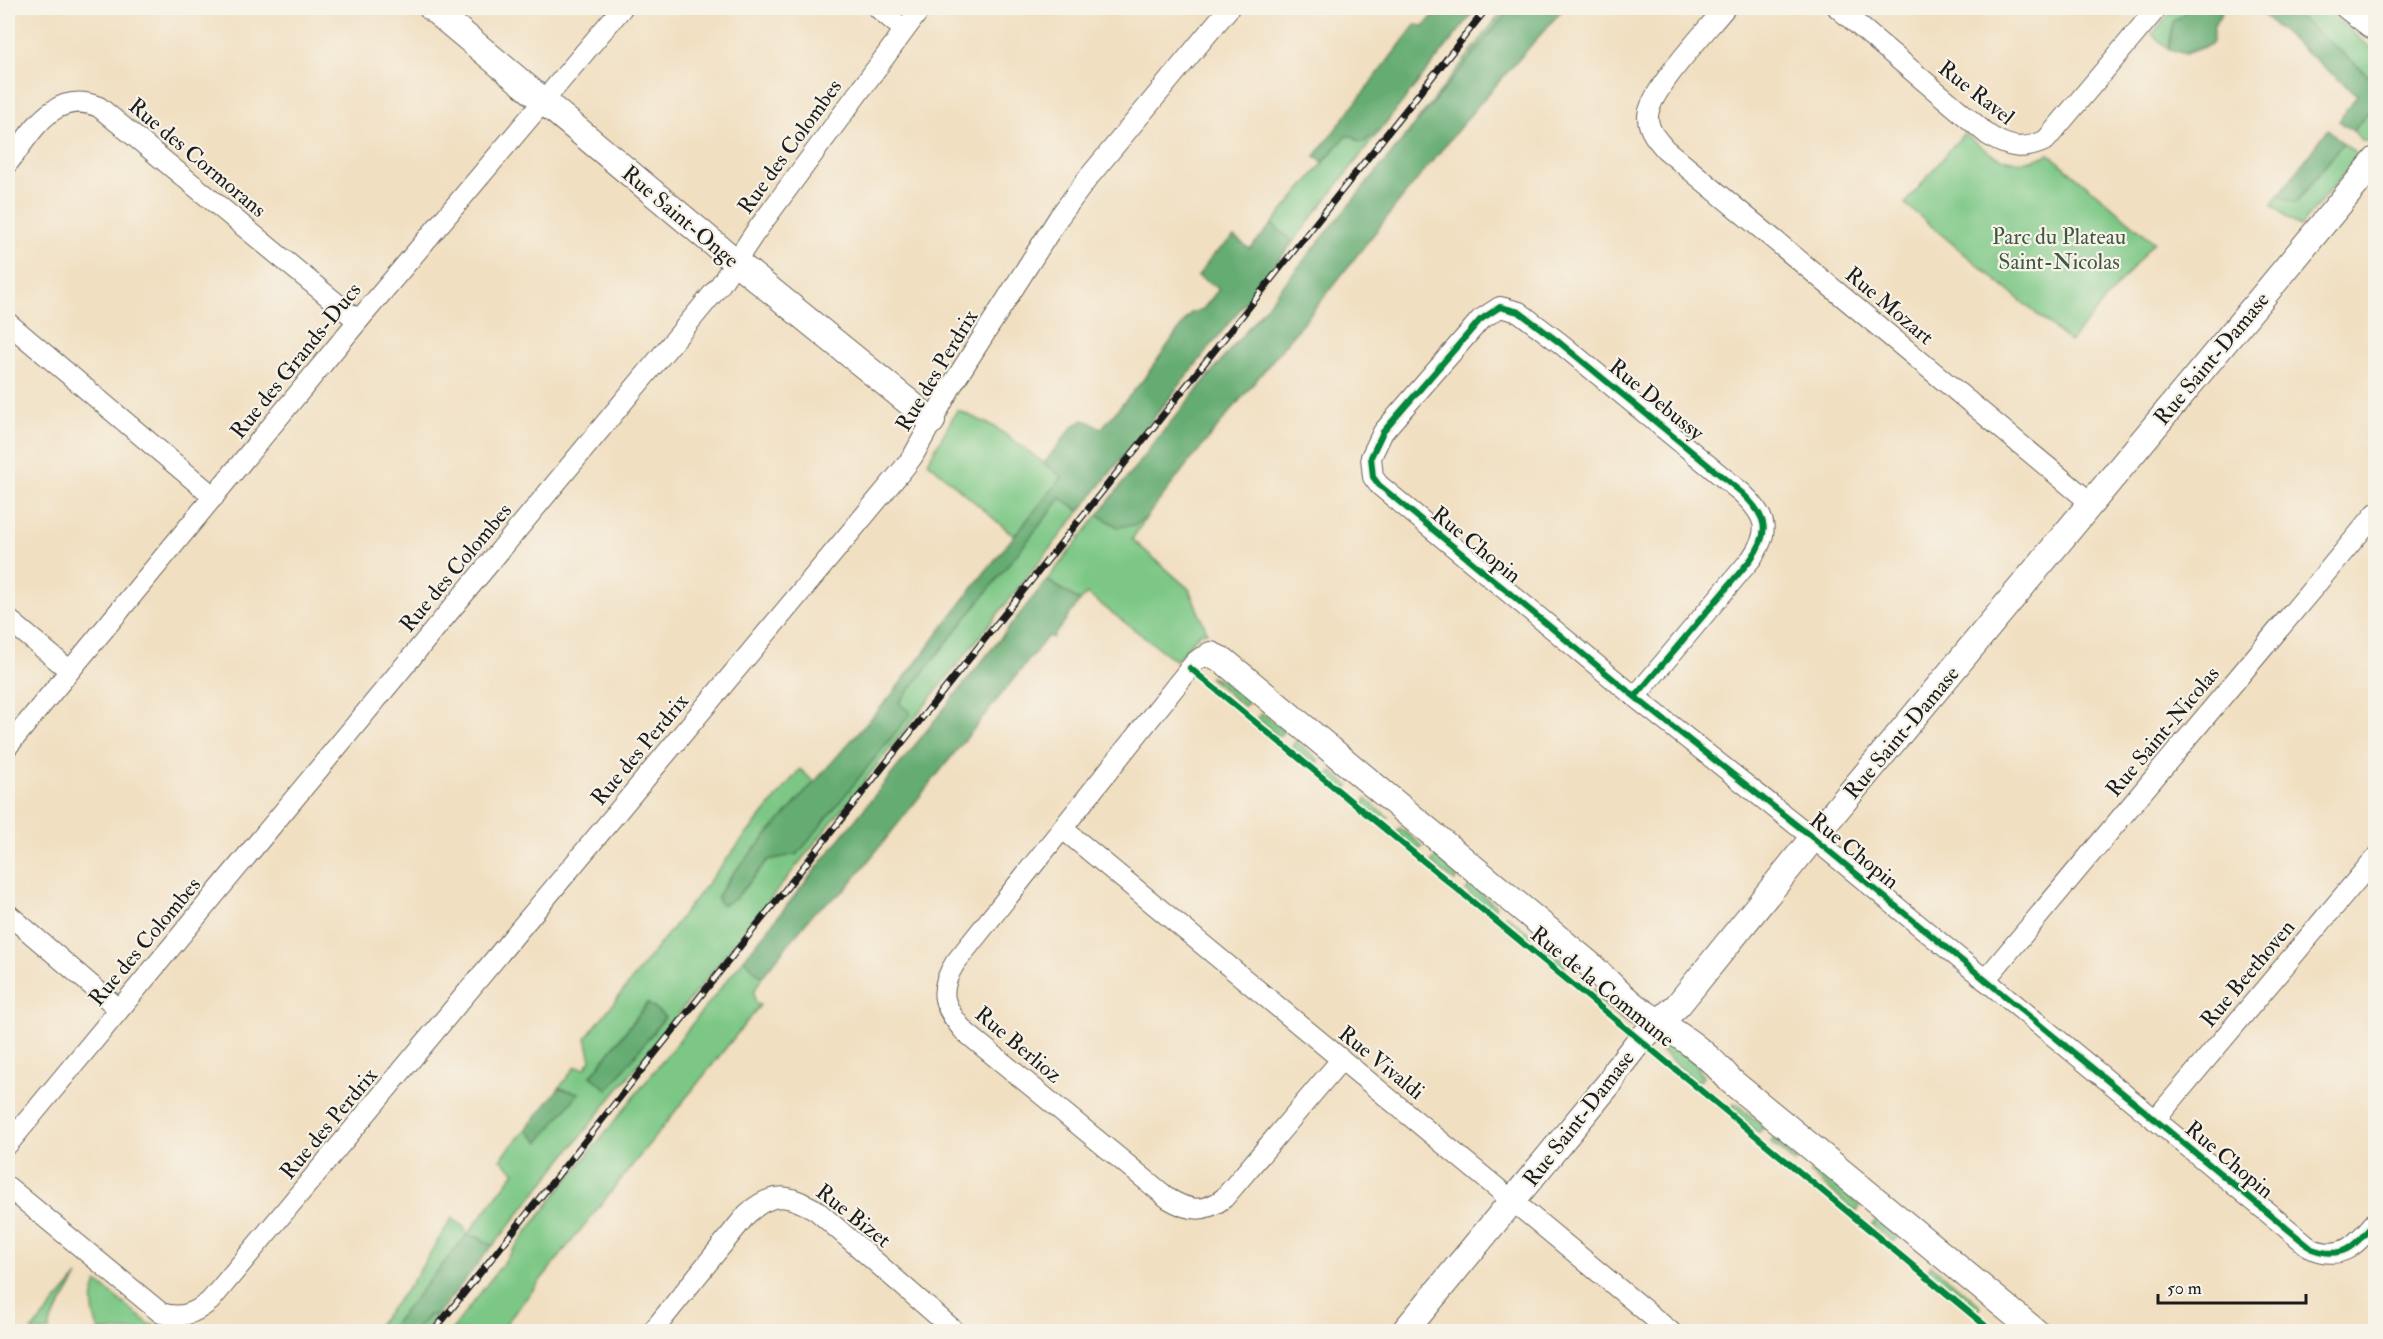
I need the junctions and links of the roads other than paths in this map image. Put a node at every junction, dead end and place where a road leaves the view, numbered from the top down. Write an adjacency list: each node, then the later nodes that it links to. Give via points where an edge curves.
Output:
1 (432, 8): 12 (street, Rue Saint-Onge)
2 (622, 8): 12 (street, Rue des Grands-Ducs)
3 (878, 8): 10 (street)
4 (921, 8): 10 (street, Rue des Colombes)
5 (1229, 8): 18 (street, Rue des Perdrix, via 1059,217)
6 (1725, 8): 21 (street, Rue Mozart, via 1659,89 1648,120 1653,134)
7 (1838, 8): 8 (street, Rue Ravel, via 1989,135 2002,144 2026,148 2046,140)
8 (2157, 8)
9 (2345, 8): 11 (street)
10 (903, 29): 15 (street, Rue des Colombes)
11 (2376, 32)
12 (544, 100): 15 (street, Rue Saint-Onge); 16 (street, Rue des Grands-Ducs)
13 (2376, 160): 21 (street, Rue Saint-Damase)
14 (8, 163): 16 (street, Rue des Cormorans, via 54,109 69,102 99,107)
15 (735, 262): 18 (street, Rue Saint-Onge); 33 (street, Rue des Colombes, via 720,285)
16 (358, 321): 20 (street, Rue des Grands-Ducs)
17 (8, 323): 20 (street)
18 (932, 421): 38 (street, Rue des Perdrix, via 904,468 210,1301 181,1317 161,1313)
19 (1371, 458): 26 (street, Rue Chopin, via 1373,477 1399,504); 26 (street, Rue Debussy, via 1390,423 1480,320 1500,307 1519,312 1552,337 1742,493 1760,514 1764,530 1761,546)
20 (214, 497): 25 (street, Rue des Grands-Ducs)
21 (2091, 503): 29 (street, Rue Saint-Damase)
22 (2376, 513): 32 (street, Rue Saint-Nicolas)
23 (8, 620): 25 (street)
24 (1211, 655): 28 (street, Rue Berlioz, via 1195,662); 34 (street, Rue de la Commune, via 1224,661 1639,1009)
25 (69, 670): 27 (street, Rue des Grands-Ducs)
26 (1635, 697): 29 (street, Rue Chopin)
27 (8, 746)
28 (1063, 829): 35 (street, Rue Vivaldi); 35 (street, Rue Berlioz, via 949,972 943,996 964,1031 1168,1199 1191,1210 1203,1210 1224,1198)
29 (1813, 838): 32 (street, Rue Chopin); 34 (street, Rue Saint-Damase, via 1678,1005)
30 (2376, 856): 36 (street, Rue Beethoven)
31 (8, 914): 33 (street)
32 (1985, 980): 36 (street, Rue Chopin)
33 (119, 1009): 37 (street, Rue des Colombes)
34 (1660, 1021): 39 (street, Rue Saint-Damase, via 1640,1040); 45 (street, Rue de la Commune, via 1715,1062 1731,1081)
35 (1341, 1060): 39 (street, Rue Vivaldi)
36 (2155, 1120): 40 (street, Rue Chopin, via 2312,1250 2333,1253 2350,1249)
37 (8, 1144)
38 (8, 1187)
39 (1513, 1200): 43 (street, Rue Saint-Damase); 44 (street, Rue Vivaldi)
40 (2376, 1221)
41 (652, 1332): 42 (street, Rue Bizet, via 747,1214 777,1196 816,1210)
42 (956, 1332)
43 (1404, 1332)
44 (1671, 1332)
45 (2036, 1332)

